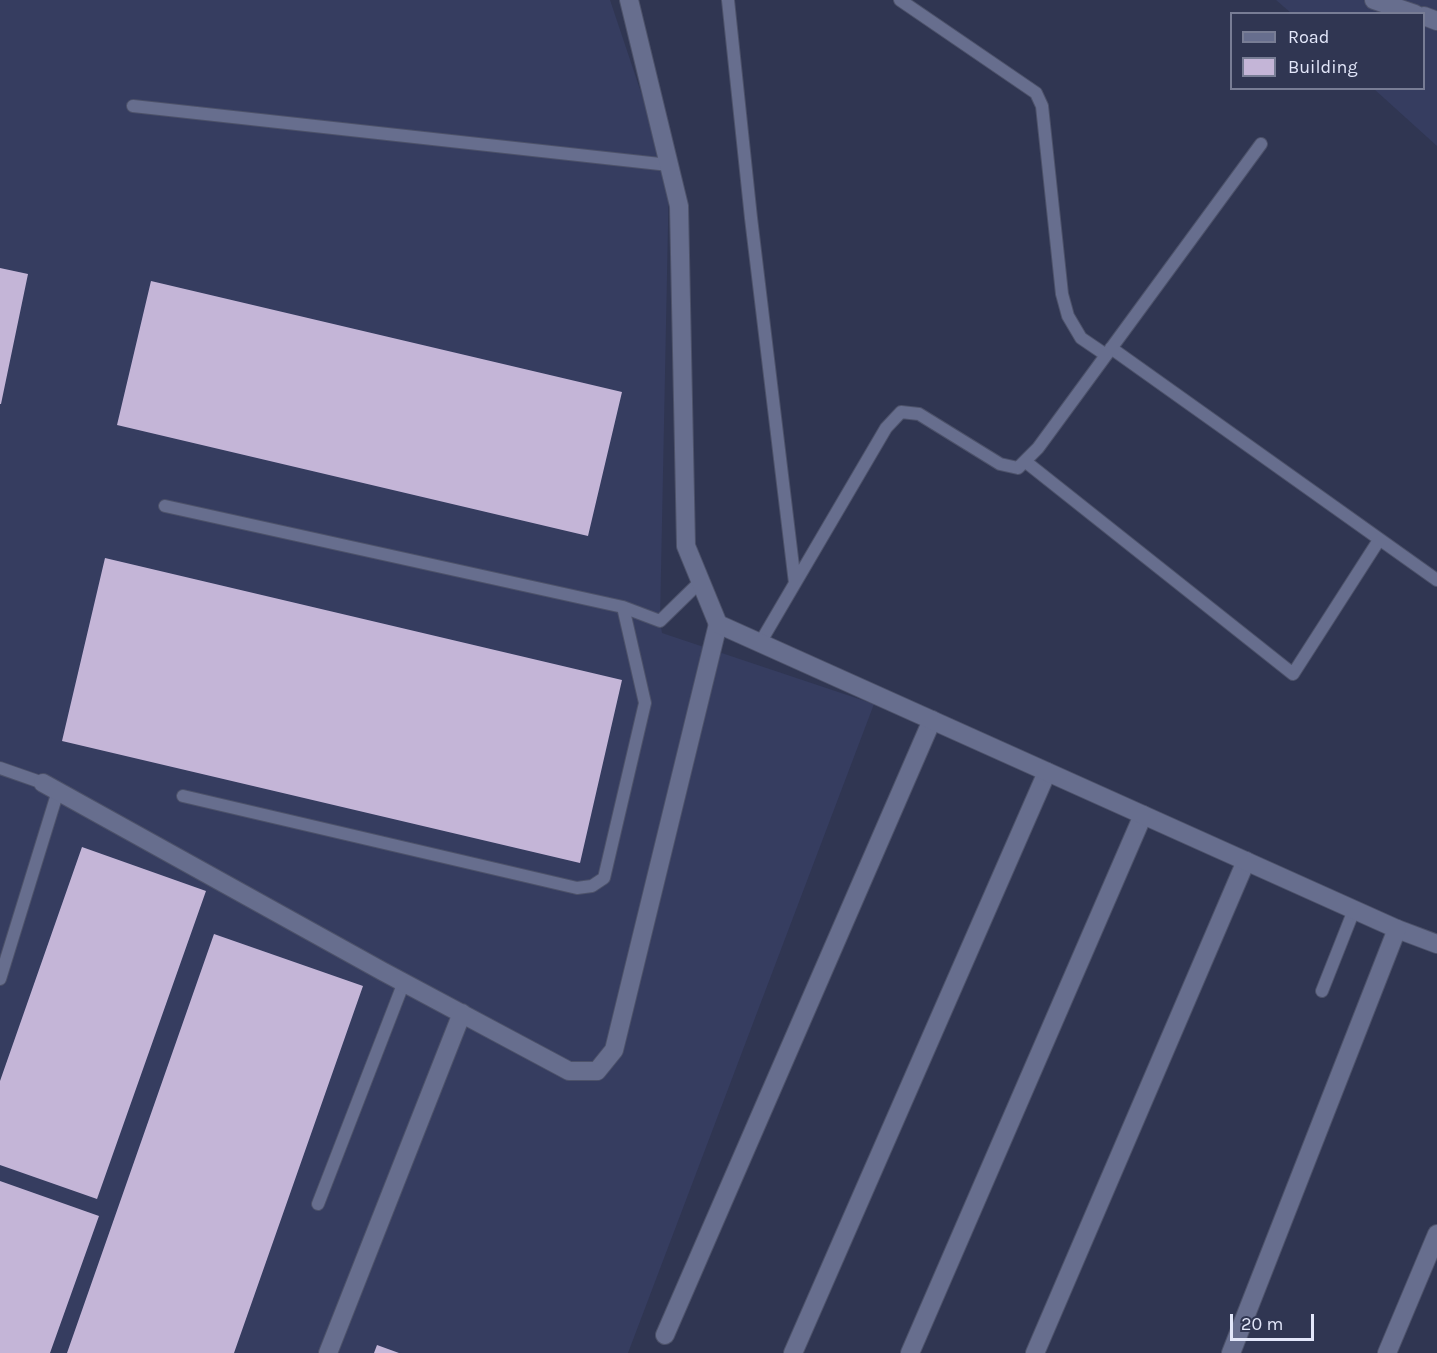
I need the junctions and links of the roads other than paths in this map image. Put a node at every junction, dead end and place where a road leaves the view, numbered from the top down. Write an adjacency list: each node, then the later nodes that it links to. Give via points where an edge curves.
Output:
1 (629, 0): 8 (street)
2 (728, 0): 15 (lane)
3 (900, 0): 9 (lane, via 1036,93 1042,105 1062,294 1068,316 1082,338)
4 (1374, 0): 5 (street)
5 (1409, 12)
6 (133, 106): 8 (lane)
7 (1261, 144): 9 (lane)
8 (669, 165): 14 (street, via 679,206 686,546)
9 (1109, 351): 10 (lane); 12 (lane)
10 (1026, 462): 12 (lane, via 1293,674); 15 (lane, via 1018,468 1000,464 919,414 901,412 886,428)
11 (165, 506): 16 (lane)
12 (1379, 540): 13 (lane)
13 (1437, 580)
14 (701, 581): 16 (lane, via 660,621); 17 (street)
15 (795, 583): 18 (lane)
16 (623, 607): 23 (lane, via 645,703 604,878 592,886 577,888)
17 (718, 624): 18 (street); 32 (street, via 614,1050 597,1071 569,1071)
18 (760, 643): 19 (street)
19 (933, 720): 21 (street); 35 (street)
20 (0, 768): 22 (lane)
21 (1047, 772): 24 (street); 37 (street)
22 (51, 787): 29 (lane); 30 (street)
23 (183, 796)
24 (1143, 815): 25 (street); 38 (street)
25 (1246, 861): 26 (street); 39 (street)
26 (1354, 910): 27 (street); 31 (lane)
27 (1397, 929): 28 (street); 40 (street)
28 (1437, 944)
29 (0, 979)
30 (404, 982): 32 (street); 33 (lane)
31 (1322, 991)
32 (462, 1013): 36 (street)
33 (318, 1204)
34 (1437, 1234): 41 (street)
35 (666, 1335)
36 (328, 1353)
37 (793, 1353)
38 (910, 1353)
39 (1035, 1353)
40 (1231, 1353)
41 (1387, 1353)

